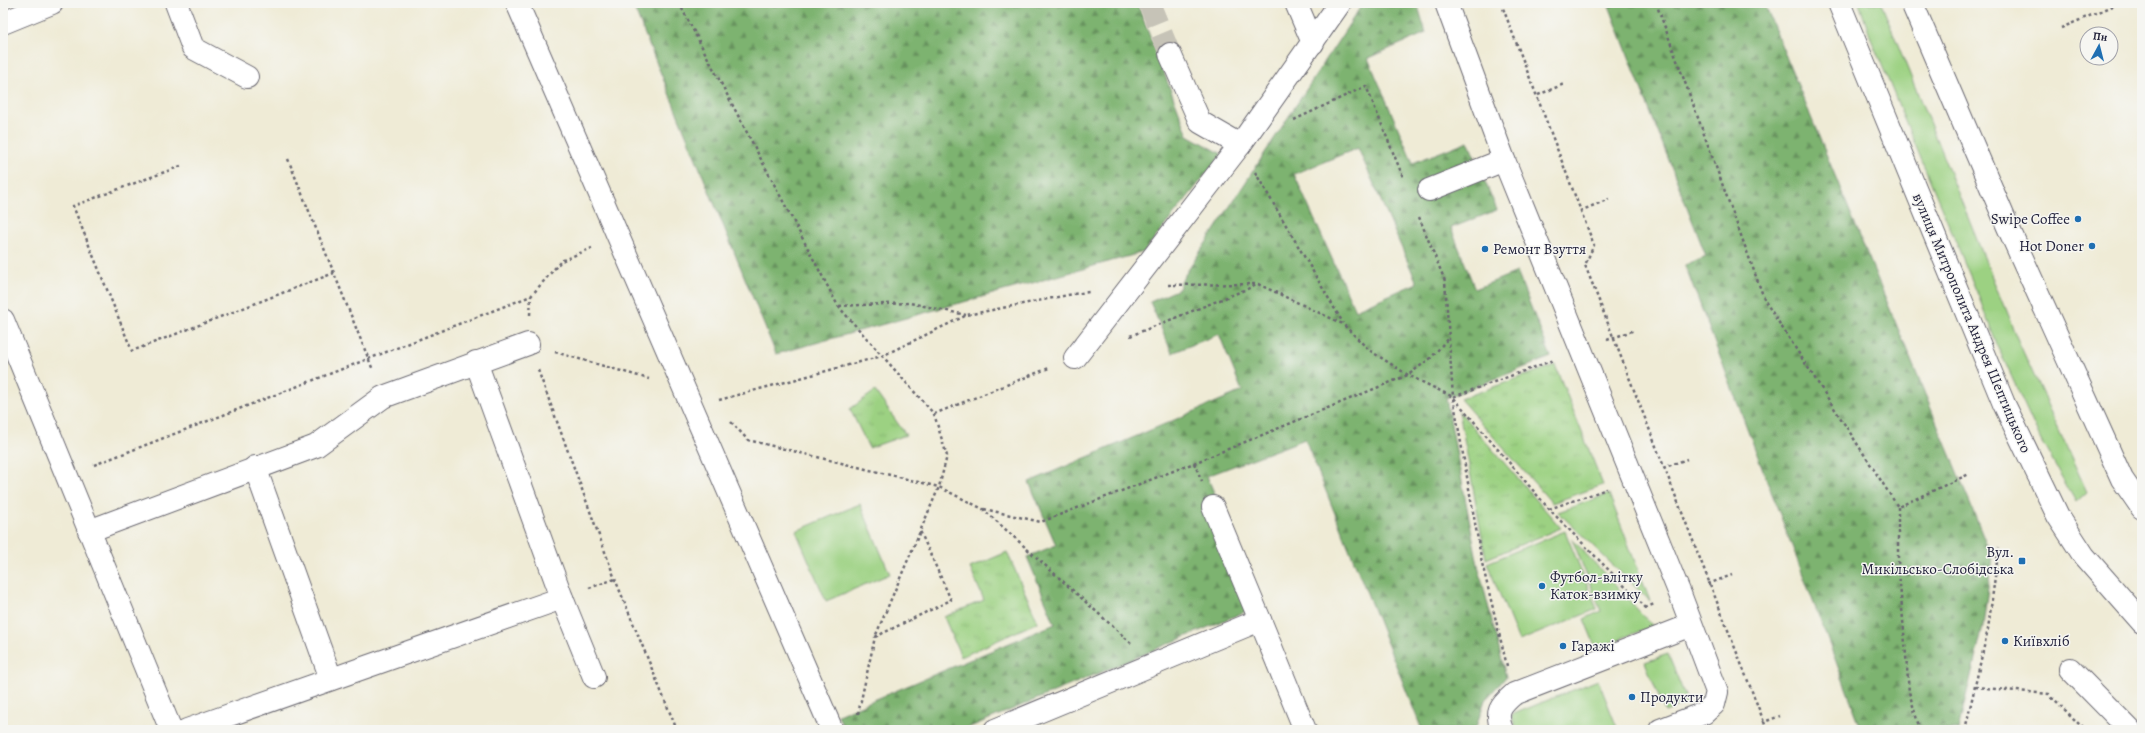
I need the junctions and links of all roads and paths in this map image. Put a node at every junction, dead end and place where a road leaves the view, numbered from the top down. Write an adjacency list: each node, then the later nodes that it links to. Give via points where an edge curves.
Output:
1 (52, 3): 13 (main road)
2 (176, 3): 17 (main road, via 194,48)
3 (517, 3): 30 (main road)
4 (678, 3): 35 (path)
5 (1296, 3): 15 (main road)
6 (1340, 3): 15 (main road)
7 (1446, 3): 23 (main road)
8 (1501, 3): 19 (path)
9 (1656, 3): 59 (path, via 1765,301)
10 (1839, 3): 67 (main road, вулиця Митрополита Андрея Шептицького, via 2004,404 2054,509 2084,556)
11 (1912, 3): 57 (main road, via 2008,227 2122,480)
12 (2120, 3): 14 (path)
13 (3, 23)
14 (2061, 28)
15 (1313, 43): 21 (main road)
16 (1170, 54): 21 (main road, via 1200,122)
17 (247, 77)
18 (1564, 84): 19 (path)
19 (1538, 95): 28 (path)
20 (1289, 122): 25 (path, via 1366,86)
21 (1240, 145): 38 (path); 44 (main road)
22 (288, 159): 31 (path)
23 (1504, 160): 26 (main road); 41 (main road)
24 (181, 166): 31 (path, via 73,206 132,351)
25 (1404, 180)
26 (1429, 190)
27 (1609, 199): 28 (path)
28 (1580, 211): 79 (path, via 1594,245 1585,265)
29 (1418, 216): 39 (path, via 1445,281)
30 (618, 238): 34 (path, via 561,260); 47 (main road)
31 (334, 273): 43 (path)
32 (1163, 286): 38 (path, via 1258,284)
33 (1096, 292): 36 (path, via 1073,294)
34 (531, 296): 40 (path); 43 (path)
35 (838, 306): 36 (path, via 910,303); 42 (path)
36 (967, 315): 42 (path)
37 (3, 320): 54 (main road)
38 (1343, 324): 46 (path, via 1369,350)
39 (1450, 336): 46 (path, via 1431,358); 49 (path)
40 (528, 344): 45 (main road); 47 (path); 84 (path, via 615,579)
41 (1581, 350): 49 (path); 55 (main road)
42 (882, 356): 50 (path); 56 (path, via 934,414 947,456)
43 (368, 358): 48 (path); 54 (path)
44 (1075, 358)
45 (476, 362): 48 (main road); 65 (main road)
46 (1408, 375): 49 (path); 60 (path, via 1194,463 1041,522)
47 (684, 389): 85 (main road)
48 (383, 397): 52 (main road, via 316,446)
49 (1453, 397): 61 (path); 76 (path, via 1482,563)
50 (714, 401)
51 (728, 418): 56 (path, via 748,440)
52 (255, 467): 62 (main road); 74 (main road)
53 (1969, 474): 59 (path)
54 (67, 476): 62 (main road)
55 (1633, 480): 61 (path); 68 (main road)
56 (939, 487): 60 (path); 63 (path)
57 (2139, 500)
58 (1213, 507): 66 (main road)
59 (1898, 507): 91 (path, via 1898,560 1909,692)
60 (983, 509): 71 (path)
61 (1550, 509): 69 (path)
62 (89, 531): 82 (main road)
63 (920, 531): 70 (path); 70 (path, via 950,600)
64 (1999, 547): 75 (path, via 1988,629)
65 (562, 598): 73 (main road); 74 (main road)
66 (1260, 620): 71 (main road); 87 (main road)
67 (2142, 622)
68 (1691, 624): 69 (main road); 89 (main road, via 1717,692 1714,704 1704,713)
69 (1668, 633): 76 (main road)
70 (875, 637): 78 (path)
71 (1155, 664): 86 (main road)
72 (2070, 669): 94 (main road)
73 (594, 677)
74 (331, 679): 83 (main road)
75 (1975, 687): 92 (path); 93 (path, via 2048,694)
76 (1514, 694): 88 (main road, via 1501,705 1498,720)
77 (1780, 716): 79 (path)
78 (856, 722)
79 (1764, 722): 90 (path)
80 (3, 723): 81 (path)
81 (6, 730)
82 (171, 730)
83 (188, 730)
84 (677, 730)
85 (832, 730)
86 (996, 730)
87 (1306, 730)
88 (1502, 730)
89 (1660, 730)
90 (1767, 730)
91 (1920, 730)
92 (1965, 730)
93 (2085, 730)
94 (2130, 730)

